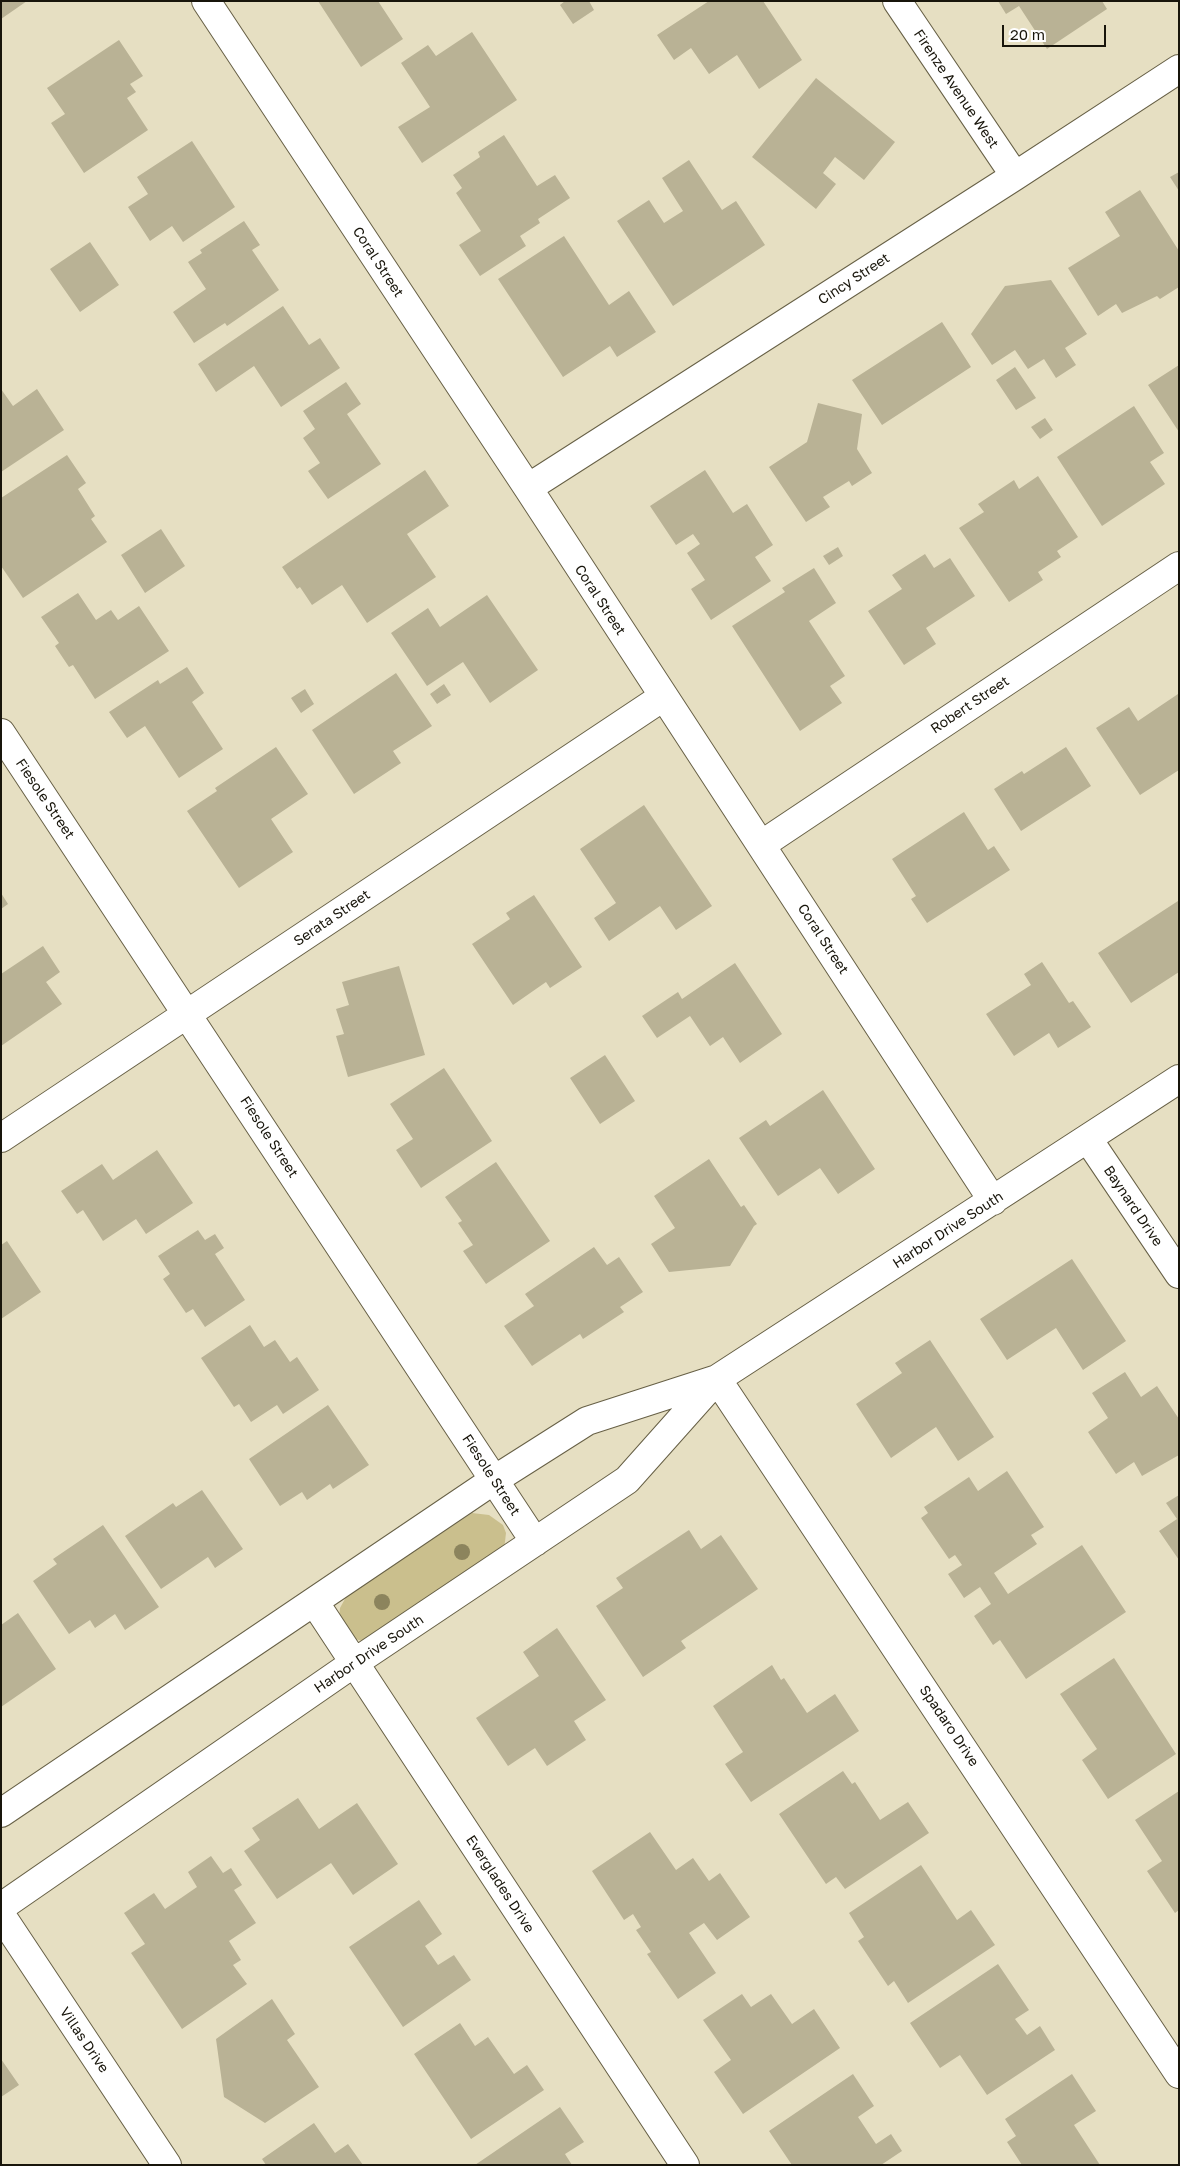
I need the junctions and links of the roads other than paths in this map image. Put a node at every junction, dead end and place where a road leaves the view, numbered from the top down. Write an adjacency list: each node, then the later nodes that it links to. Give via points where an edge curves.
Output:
1 (206, 1): 5 (street, Coral Street)
2 (897, 1): 4 (street, Firenze Avenue West)
3 (1179, 69): 4 (street, Cincy Street)
4 (1015, 176): 5 (street, Cincy Street)
5 (528, 488): 7 (street, Coral Street)
6 (1179, 566): 9 (street, Robert Street)
7 (663, 697): 9 (street, Coral Street); 10 (street, Serata Street)
8 (1, 733): 10 (street, Fiesole Street)
9 (762, 845): 14 (street, Coral Street)
10 (188, 1014): 12 (street, Serata Street); 17 (street, Fiesole Street)
11 (1179, 1079): 13 (street, Harbor Drive South)
12 (1, 1138)
13 (1088, 1138): 14 (street, Harbor Drive South); 15 (street, Baynard Drive)
14 (993, 1201): 16 (street, Harbor Drive South)
15 (1179, 1274)
16 (717, 1379): 17 (street, Harbor Drive South, via 587,1421); 18 (street, Harbor Drive South, via 627,1480); 24 (street, Spadaro Drive)
17 (494, 1480): 18 (street, Fiesole Street); 19 (street, Harbor Drive South)
18 (535, 1542): 20 (street, Harbor Drive South)
19 (315, 1602): 20 (street, Everglades Drive); 21 (street, Harbor Drive South)
20 (354, 1663): 22 (street, Harbor Drive South); 26 (street, Everglades Drive)
21 (1, 1813)
22 (1, 1907)
23 (1, 1915): 25 (street, Villas Drive)
24 (1179, 2074)
25 (167, 2165)
26 (686, 2165)

